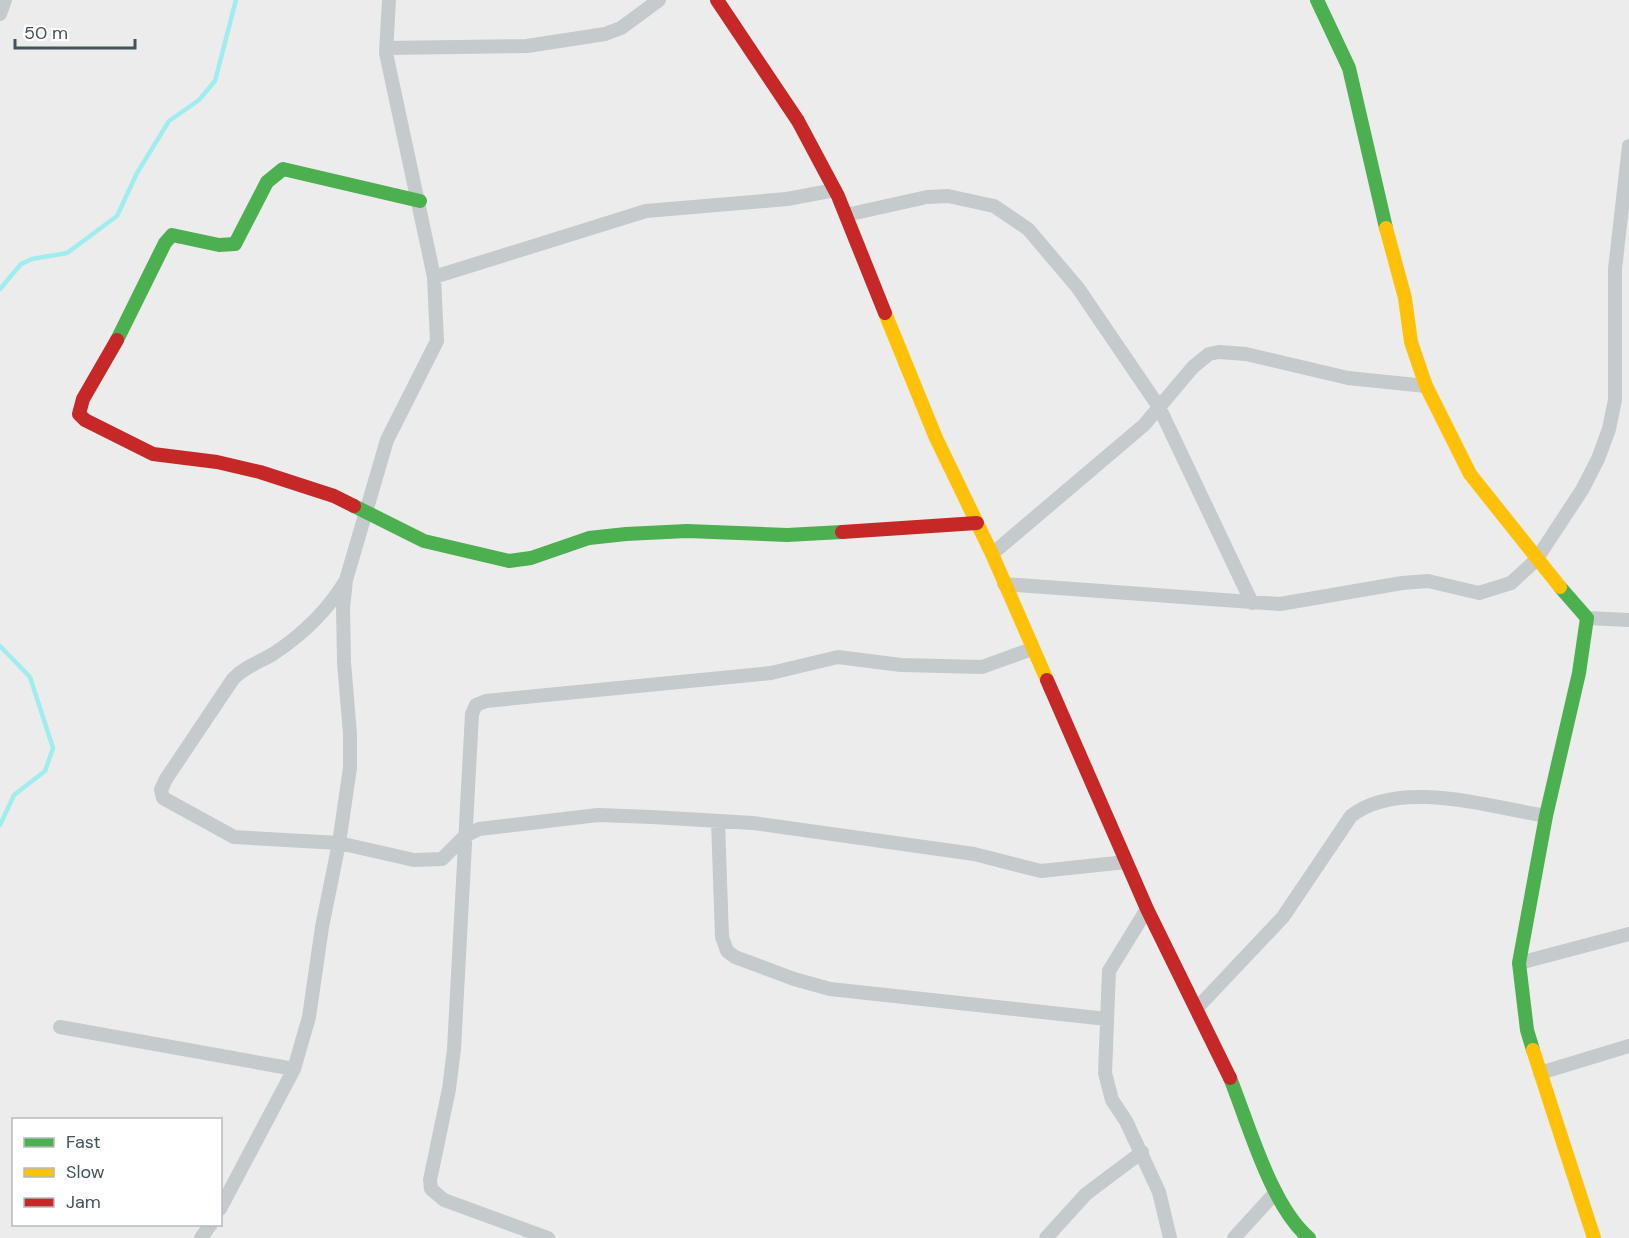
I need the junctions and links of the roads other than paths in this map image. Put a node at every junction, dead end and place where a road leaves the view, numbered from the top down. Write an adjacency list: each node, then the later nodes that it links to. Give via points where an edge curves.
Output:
1 (6, 0): 6 (street)
2 (389, 0): 7 (street)
3 (659, 0): 7 (street, via 621,28 605,34 526,46)
4 (717, 0): 9 (street, via 787,104)
5 (1317, 0): 14 (street, via 1349,68 1405,298 1411,342)
6 (0, 14)
7 (386, 48): 10 (street)
8 (1629, 146): 12 (street)
9 (835, 190): 11 (street); 13 (street, via 787,200 646,211)
10 (420, 201): 13 (street); 16 (street, via 283,169 267,180 235,244 226,246 172,235 79,409 86,420 153,454 236,466 307,487)
11 (846, 215): 15 (street, via 948,196 978,201 1009,215 1028,229 1078,288); 17 (street, via 936,438)
12 (1624, 219): 19 (street, via 1615,269 1615,400 1609,429 1582,490)
13 (434, 277): 16 (street, via 436,341 387,440)
14 (1426, 386): 15 (street, via 1348,378 1246,354 1219,352 1201,359); 19 (street, via 1470,474)
15 (1159, 407): 18 (street, via 1144,425); 22 (street)
16 (365, 510): 17 (street, via 424,541 509,561 531,558 589,538 626,534 687,531 787,535); 20 (street)
17 (977, 523): 18 (street)
18 (992, 554): 21 (street)
19 (1536, 560): 22 (street, via 1511,583 1479,593 1418,582 1298,602); 23 (street)
20 (346, 580): 29 (street, via 344,662 350,768); 29 (street, via 331,605 316,619 276,652 239,672 166,779 161,793 163,798 234,837)
21 (1004, 584): 22 (street); 25 (street)
22 (1252, 603)
23 (1587, 618): 24 (street); 26 (street, via 1579,673)
24 (1629, 620)
25 (1032, 649): 28 (street, via 982,667 901,665 838,657 771,673 481,702 472,714); 30 (street)
26 (1546, 816): 33 (street); 34 (street, via 1419,796 1365,805 1351,816 1283,917)
27 (718, 821): 28 (street, via 598,815 479,829); 30 (street, via 974,854 1041,871); 35 (street, via 722,937 727,951 735,957 830,989)
28 (465, 836): 29 (street, via 447,856 429,861); 43 (street, via 454,1049 431,1189 444,1200)
29 (339, 843): 38 (street, via 309,1017)
30 (1126, 862): 31 (street)
31 (1147, 909): 34 (street); 35 (street, via 1109,971)
32 (1629, 934): 33 (street)
33 (1519, 963): 39 (street, via 1527,1030)
34 (1198, 1007): 41 (street)
35 (1107, 1019): 40 (street, via 1106,1085)
36 (60, 1027): 38 (street)
37 (1629, 1046): 39 (street)
38 (294, 1069): 42 (street)
39 (1540, 1073): 48 (street)
40 (1142, 1152): 44 (street, via 1086,1194); 45 (street, via 1159,1192)
41 (1276, 1192): 46 (street); 47 (street, via 1295,1226)
42 (222, 1205)
43 (547, 1238)
44 (1046, 1238)
45 (1170, 1238)
46 (1233, 1238)
47 (1309, 1238)
48 (1594, 1238)

